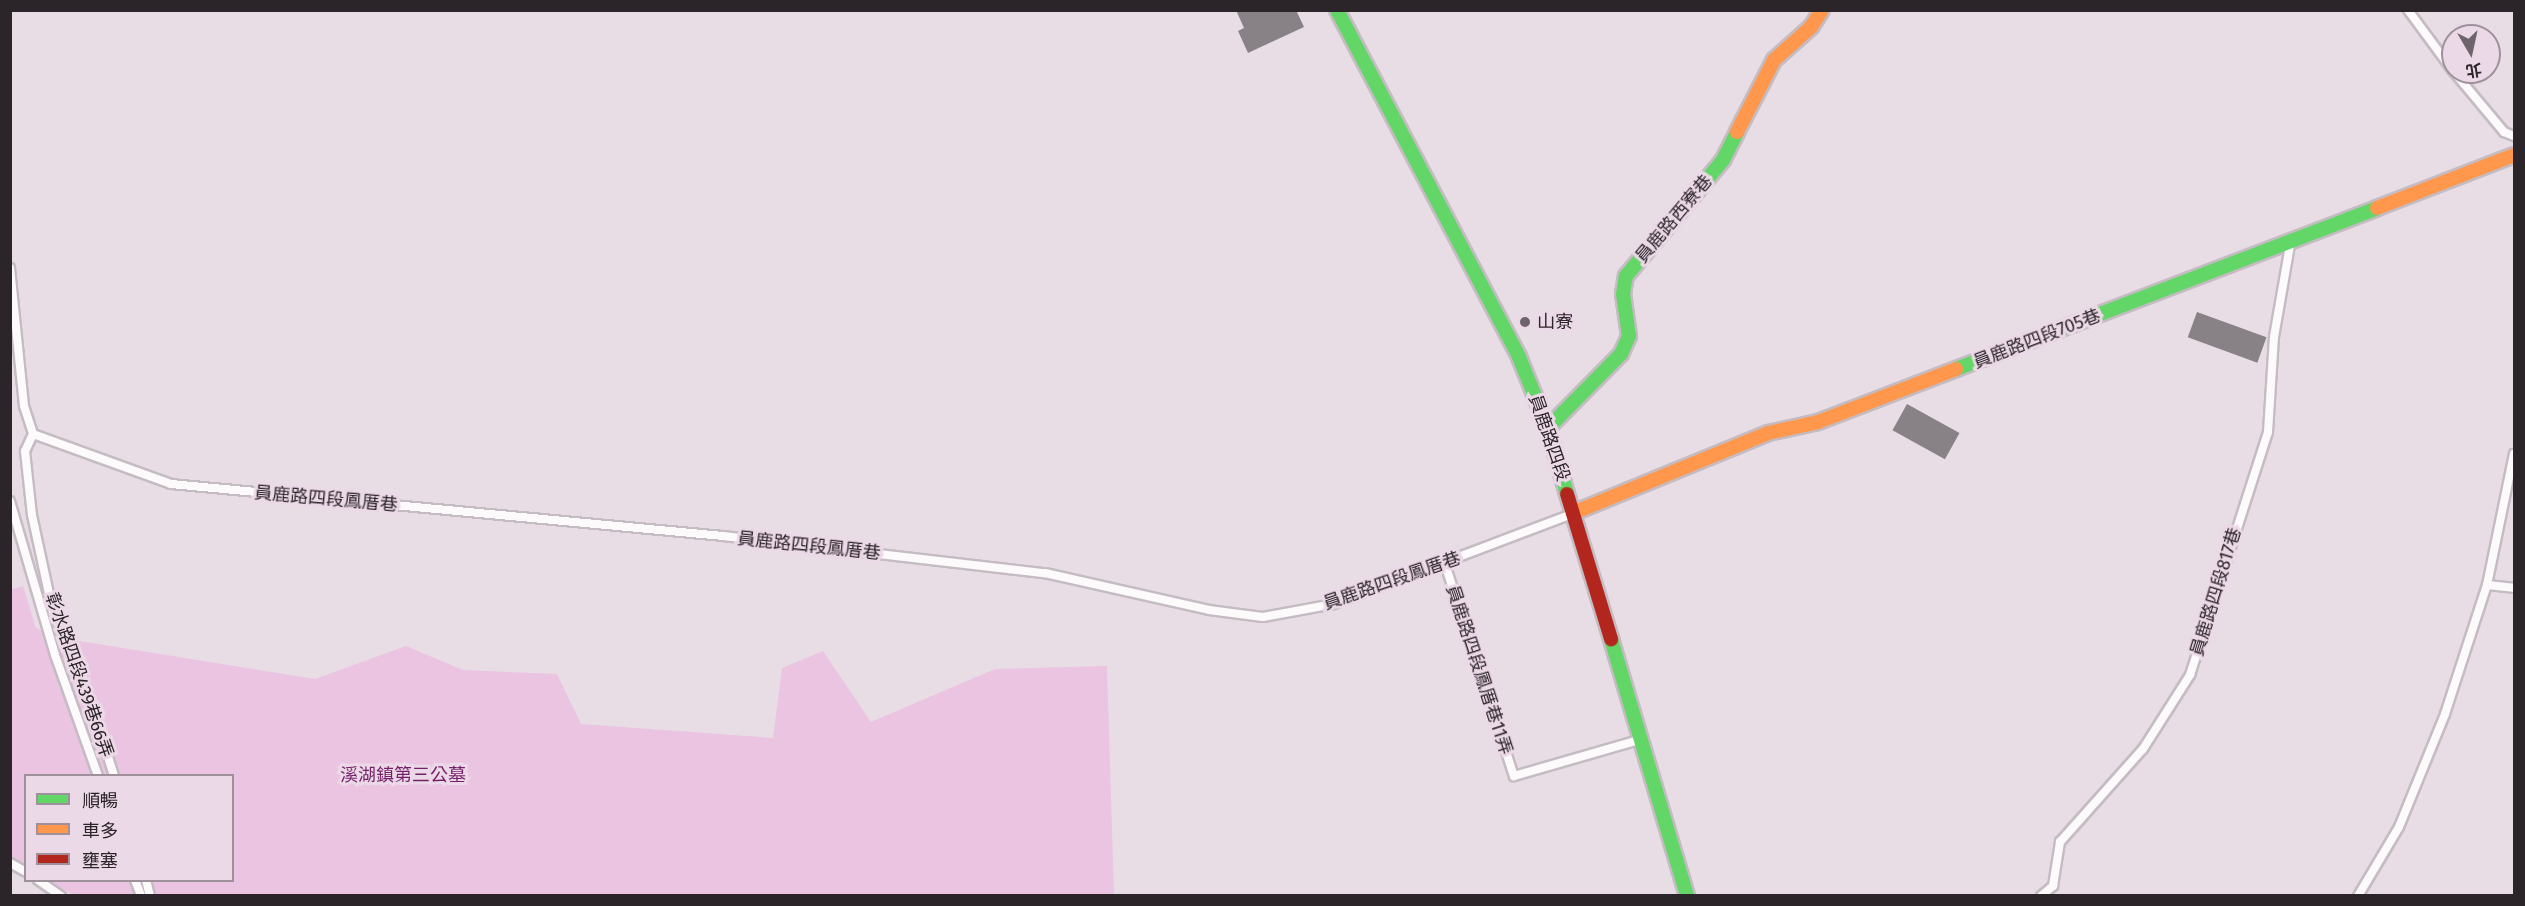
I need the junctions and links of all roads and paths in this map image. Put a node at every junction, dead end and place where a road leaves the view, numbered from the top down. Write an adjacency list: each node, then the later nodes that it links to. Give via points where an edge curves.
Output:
1 (1337, 10): 10 (street, 員鹿路四段, via 1519,357)
2 (1822, 10): 10 (street, 員鹿路西寮巷, via 1811,27 1774,60 1724,160 1626,276 1623,294 1629,336 1621,354)
3 (2408, 10): 4 (lane)
4 (2441, 55)
5 (2464, 84): 6 (lane, via 2504,132)
6 (2514, 136)
7 (2514, 155): 8 (street, 員鹿路四段705巷)
8 (2290, 244): 14 (street, 員鹿路四段705巷, via 1818,422 1768,434); 28 (lane, 員鹿路四段817巷, via 2274,337 2268,432 2190,675 2143,749 2060,842 2053,886)
9 (10, 268): 11 (lane, via 24,406)
10 (1548, 428): 14 (street, 員鹿路四段)
11 (33, 434): 15 (lane, 彰水路四段439巷66弄, via 25,452); 17 (lane, 員鹿路四段鳳厝巷, via 171,484 711,535 1045,573 1209,610 1263,617 1334,604)
12 (2514, 454): 18 (lane)
13 (10, 501): 16 (lane)
14 (1574, 513): 17 (lane, 員鹿路四段鳳厝巷); 20 (street, 員鹿路四段)
15 (32, 515): 16 (lane); 22 (lane, 彰水路四段439巷66弄, via 54,612)
16 (16, 519): 21 (lane, via 55,655)
17 (1445, 564): 20 (lane, 員鹿路四段鳳厝巷11弄, via 1514,776)
18 (2487, 585): 19 (lane); 29 (lane, via 2445,714 2399,827)
19 (2514, 588)
20 (1640, 740): 27 (street, 員鹿路四段)
21 (97, 774)
22 (113, 774)
23 (10, 862): 24 (lane)
24 (24, 871)
25 (41, 882): 26 (lane)
26 (61, 896)
27 (1687, 896)
28 (2041, 896)
29 (2358, 896)

